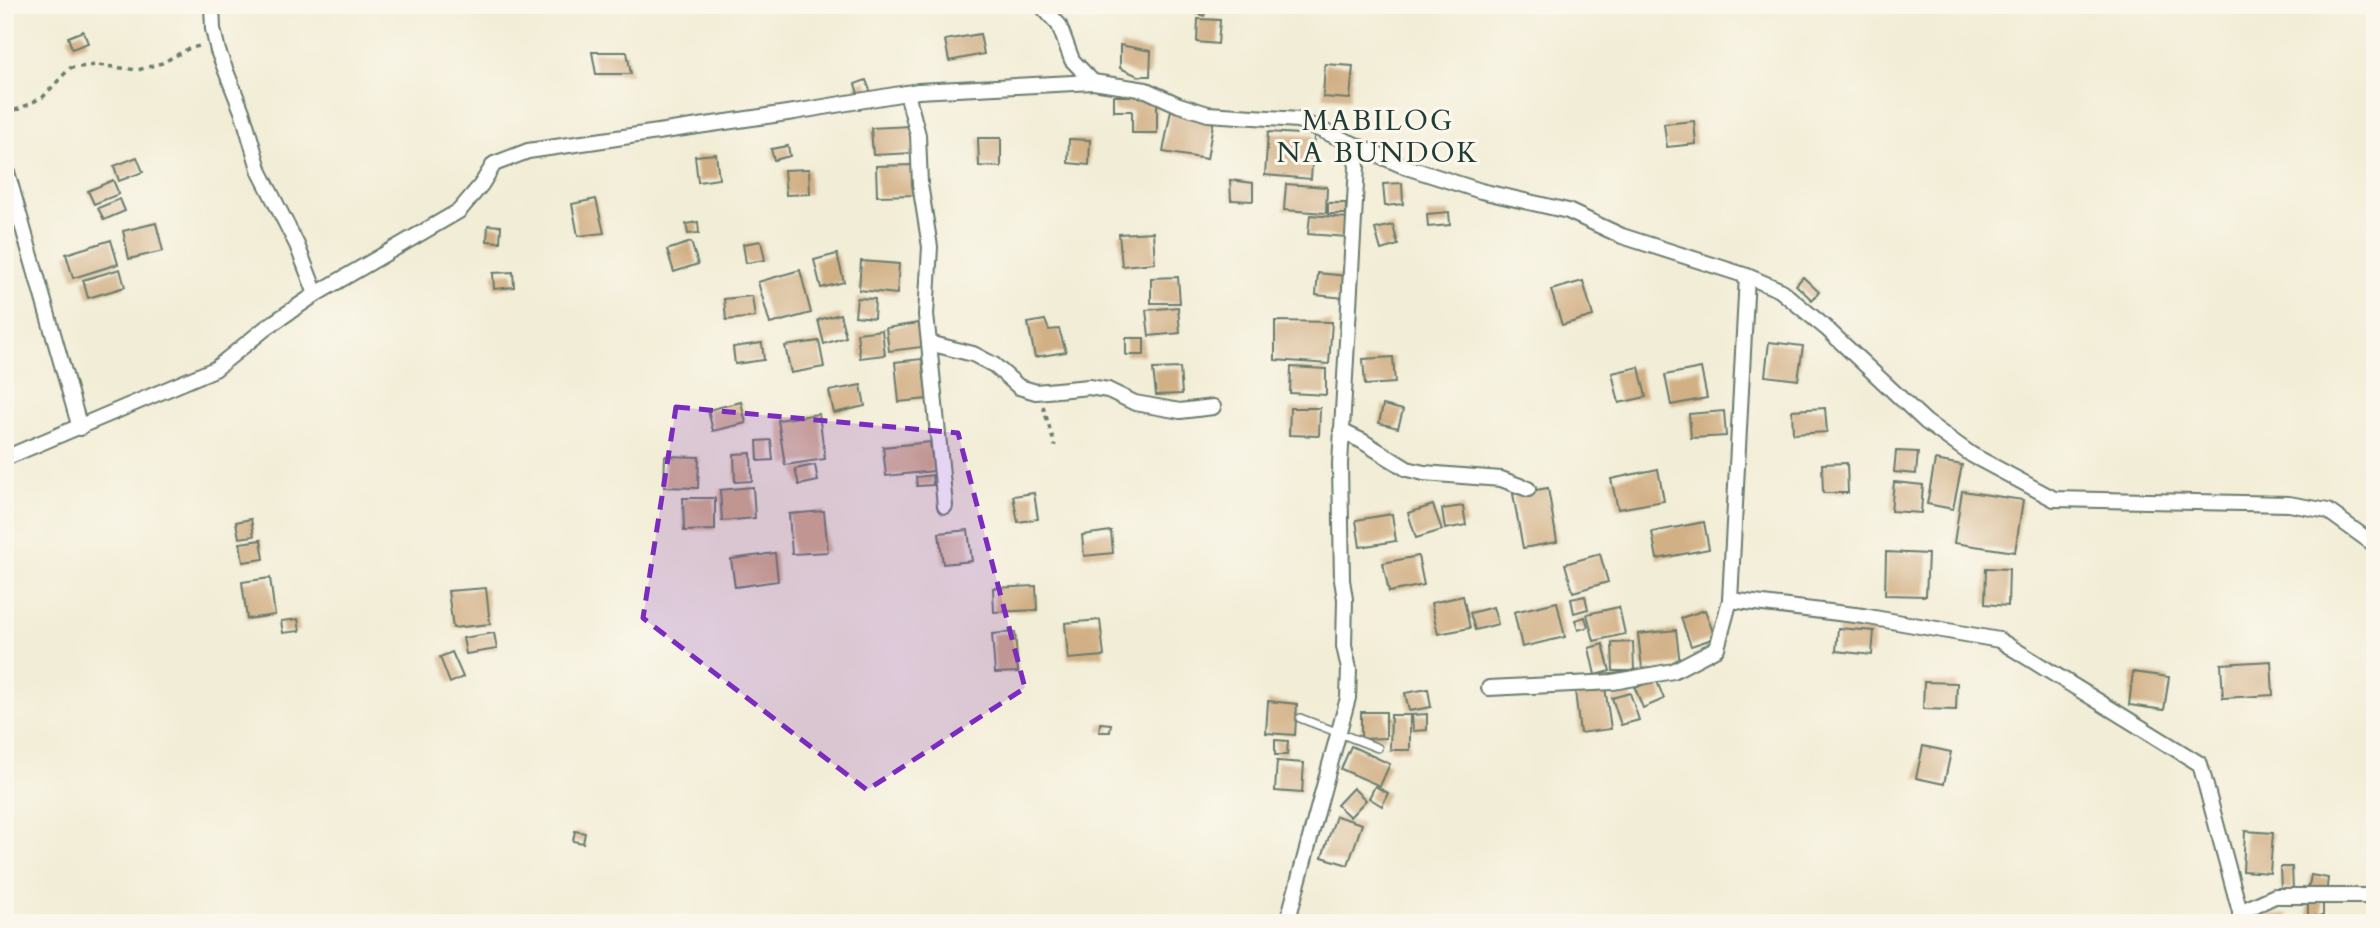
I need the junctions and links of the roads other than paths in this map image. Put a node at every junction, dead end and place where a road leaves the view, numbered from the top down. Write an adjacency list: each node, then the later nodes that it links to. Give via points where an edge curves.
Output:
1 (212, 5): 8 (street, via 218,51 260,172)
2 (1041, 5): 3 (street, via 1059,25 1072,60)
3 (1093, 82): 4 (street); 5 (street, via 1146,90 1208,114 1298,120)
4 (907, 93): 8 (street, via 528,151 494,164 458,211); 9 (street, via 918,135 930,247)
5 (1352, 143): 7 (street, via 1406,167 1481,191 1568,211 1622,236); 12 (street, via 1357,166)
6 (5, 165): 11 (street)
7 (1747, 276): 16 (street, via 1780,290 1926,422 1972,455 2054,499 2289,504 2328,511); 17 (street)
8 (316, 295): 11 (street, via 215,369)
9 (929, 343): 10 (street, via 973,354 994,365 1018,387 1036,392 1089,387 1135,403 1180,411); 15 (street)
10 (1213, 407)
11 (80, 428): 13 (street)
12 (1341, 430): 14 (street, via 1407,469 1501,479); 20 (street, via 1343,620 1349,669 1348,698)
13 (5, 458)
14 (1528, 489)
15 (945, 506)
16 (2375, 545)
17 (1730, 600): 18 (street, via 1717,648 1673,671 1613,682); 23 (street, via 1863,616 1999,640 2125,718 2200,765)
18 (1489, 688)
19 (1300, 718): 20 (lane)
20 (1337, 732): 21 (lane); 24 (street)
21 (1378, 748)
22 (2375, 896): 23 (street, via 2276,896)
23 (2240, 918)
24 (1287, 923)

